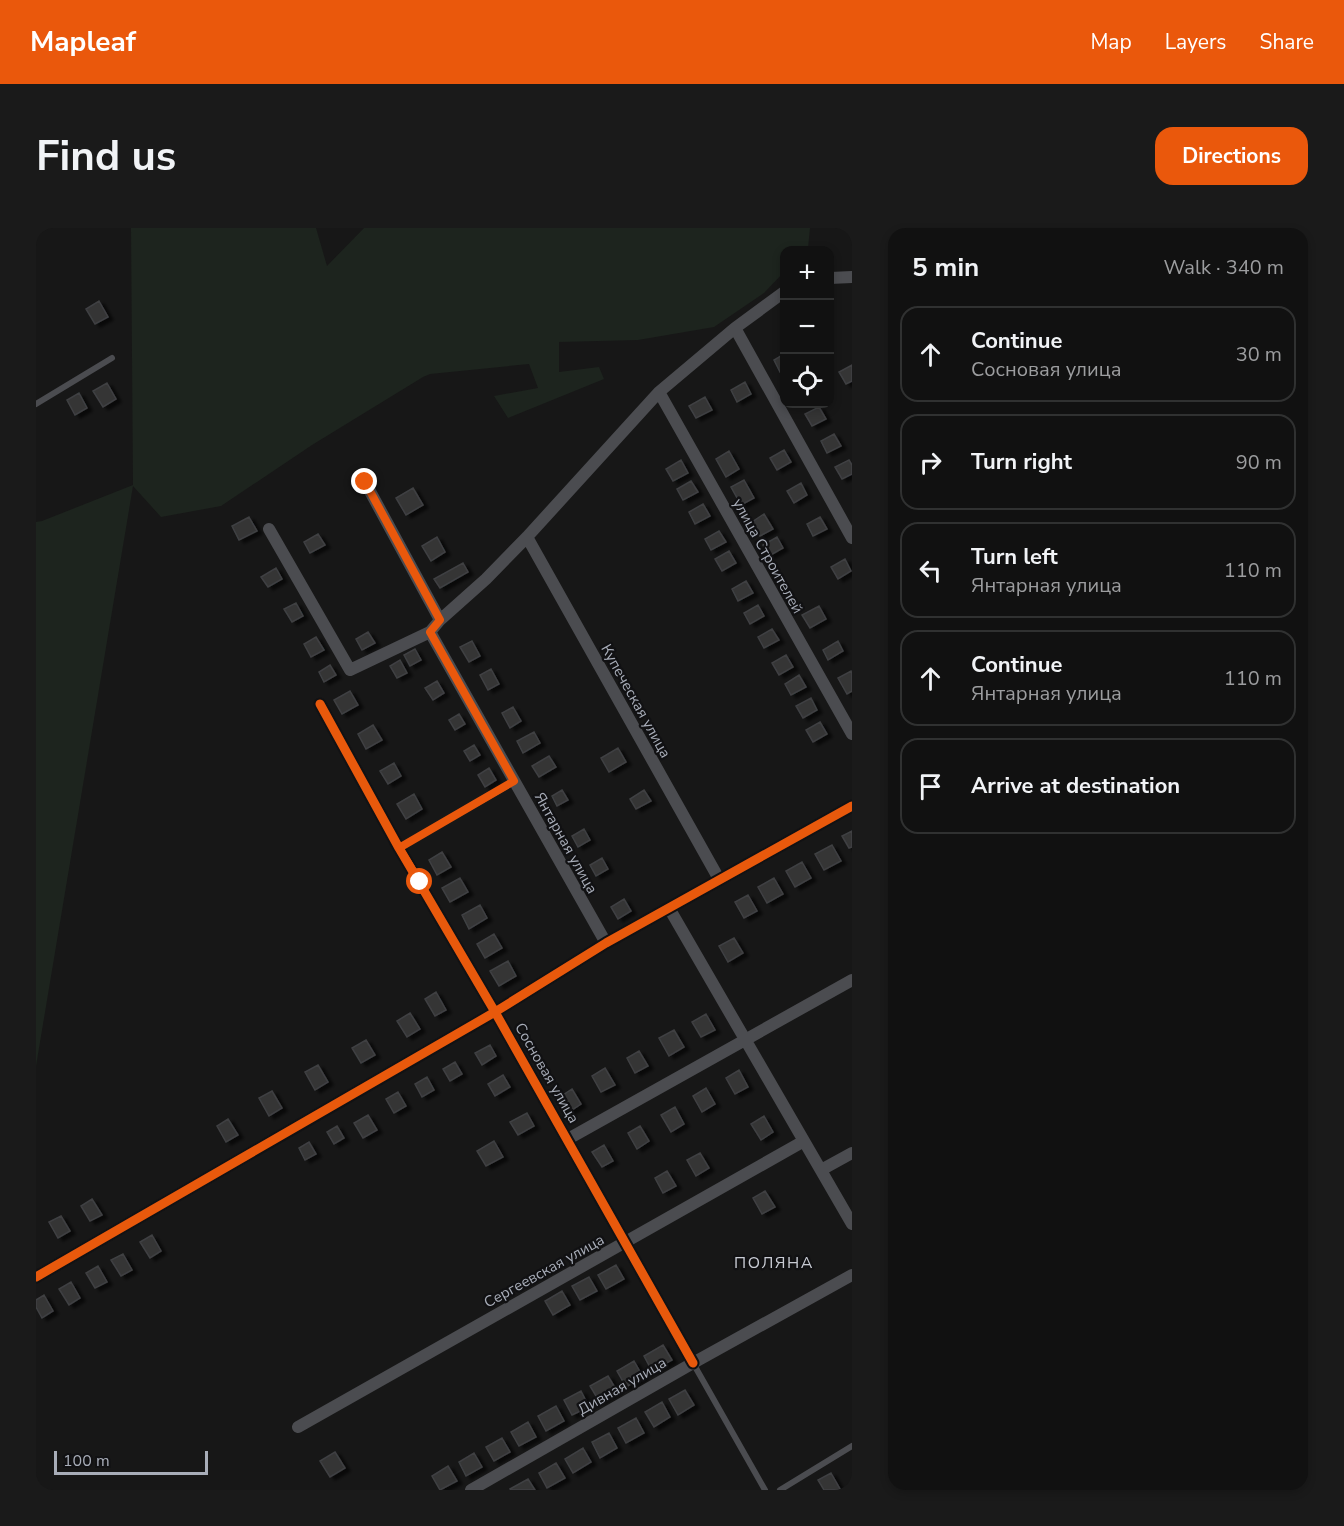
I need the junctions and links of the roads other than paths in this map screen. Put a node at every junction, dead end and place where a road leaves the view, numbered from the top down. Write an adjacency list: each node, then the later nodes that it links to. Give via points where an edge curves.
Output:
1 (852, 277): 2 (street)
2 (834, 278)
3 (780, 295): 4 (street)
4 (735, 328): 6 (street); 11 (street)
5 (112, 358): 7 (lane)
6 (659, 392): 10 (street); 15 (street, улица Строителей)
7 (36, 404)
8 (365, 482): 12 (street)
9 (269, 529): 13 (street, via 350,670)
10 (527, 537): 12 (street); 19 (street, Купеческая улица)
11 (852, 538)
12 (440, 620): 13 (street)
13 (430, 632): 16 (street, Янтарная улица)
14 (320, 704): 18 (street, Сосновая улица)
15 (852, 734)
16 (514, 781): 18 (lane); 21 (street, Янтарная улица)
17 (852, 806): 19 (street)
18 (399, 848): 23 (street, Сосновая улица)
19 (719, 879): 20 (street)
20 (669, 908): 21 (street); 24 (street)
21 (606, 943): 23 (street)
22 (852, 980): 24 (street)
23 (495, 1012): 25 (street, Сосновая улица); 32 (street)
24 (745, 1039): 25 (street); 26 (street)
25 (568, 1139): 30 (street, Сосновая улица)
26 (804, 1141): 28 (street); 30 (street, Сергеевская улица)
27 (852, 1153): 28 (street)
28 (821, 1170): 29 (street)
29 (852, 1224)
30 (626, 1242): 33 (street, Сосновая улица); 34 (street, Сергеевская улица)
31 (852, 1275): 33 (street, Дивная улица)
32 (36, 1276)
33 (693, 1363): 36 (street, Дивная улица); 37 (lane)
34 (298, 1427)
35 (852, 1446): 38 (lane)
36 (471, 1490)
37 (765, 1490)
38 (780, 1490)

